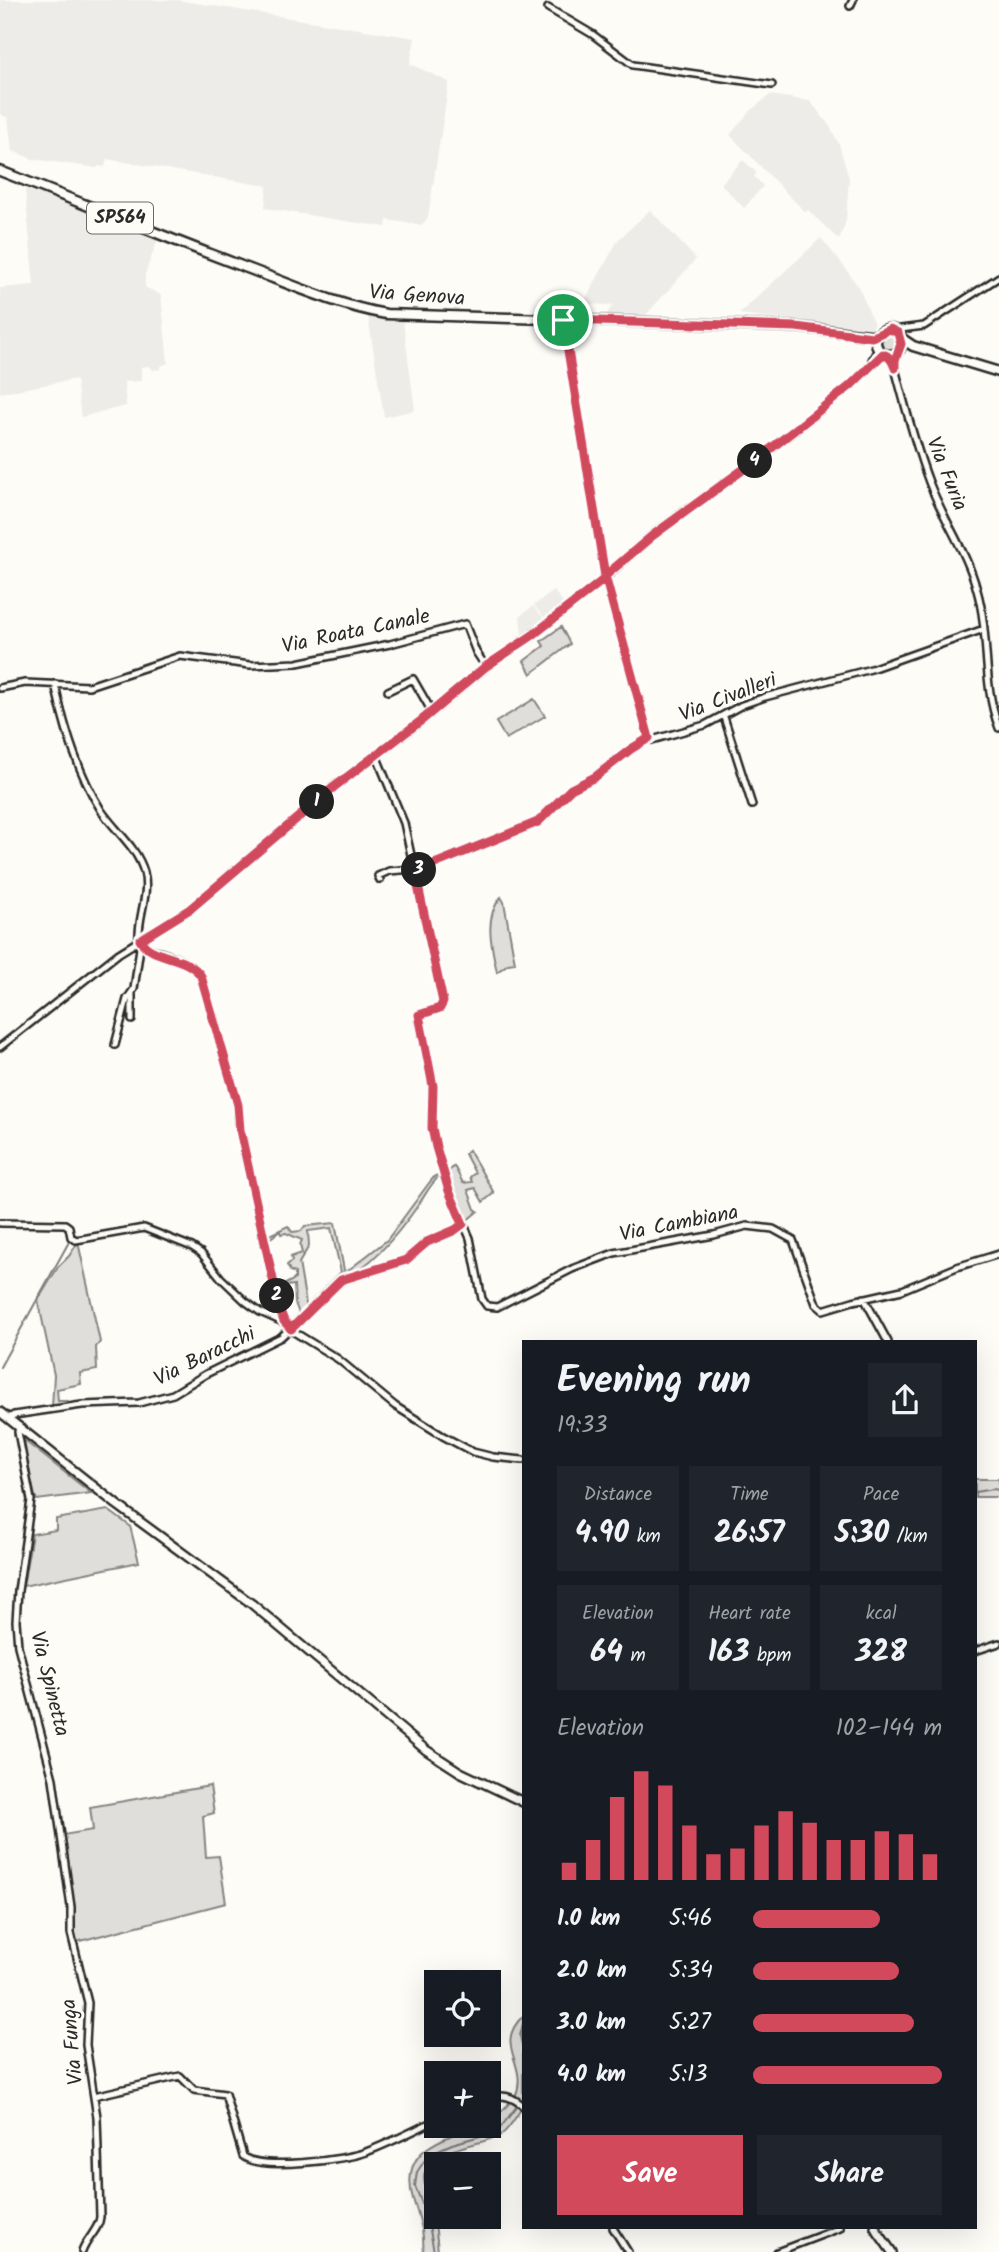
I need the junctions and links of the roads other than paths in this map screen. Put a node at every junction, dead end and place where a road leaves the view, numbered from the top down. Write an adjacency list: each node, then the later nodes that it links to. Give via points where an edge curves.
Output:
1 (548, 8): 2 (street, via 633,65)
2 (772, 85)
3 (0, 171): 5 (main road, Via Genova / SP564, via 361,310)
4 (999, 277): 6 (street, via 923,326)
5 (563, 320): 7 (main road, Via Genova / SP564, via 796,327); 14 (street)
6 (900, 333): 8 (main road, SP564, via 884,330); 9 (main road); 10 (main road)
7 (856, 334): 8 (main road, Via Genova / SP564); 11 (main road, Via Genova / SP564)
8 (878, 336): 11 (main road)
9 (913, 346): 10 (main road); 13 (main road)
10 (899, 350): 11 (main road); 12 (street, Via Furia)
11 (881, 351): 12 (street, Via Furia); 14 (street, via 850,386)
12 (895, 368): 15 (street, Via Furia, via 929,483 970,566)
13 (999, 372)
14 (605, 576): 16 (street, via 533,635); 23 (street)
15 (984, 629): 21 (street, Via Civalleri, via 871,669 765,697); 22 (street, Via Furia, via 992,708)
16 (485, 667): 17 (street, Via Roata Canale, via 465,624 297,663 250,664 180,656 96,684); 20 (street)
17 (55, 684): 18 (street, Via Roata Canale); 28 (street, via 90,790 143,869)
18 (0, 688)
19 (388, 691): 20 (street, via 413,679)
20 (432, 712): 24 (street)
21 (724, 716): 23 (street, Via Civalleri, via 672,735); 25 (street)
22 (999, 728)
23 (649, 738): 26 (street, via 571,789 538,822)
24 (376, 755): 26 (street, via 404,822); 28 (street)
25 (752, 805)
26 (414, 871): 27 (street, via 389,871 378,876); 34 (street, via 443,1002 440,1008 419,1015 433,1086 432,1128 444,1179)
27 (380, 880)
28 (142, 944): 29 (street); 32 (street, via 118,953); 37 (street, via 183,962 201,976 238,1105)
29 (132, 994): 30 (street); 31 (street)
30 (132, 1020)
31 (115, 1045)
32 (0, 1047)
33 (0, 1223): 37 (street, via 65,1224 76,1240 144,1228 201,1253 244,1301)
34 (463, 1224): 36 (street, Via Cambiana, via 482,1299 491,1308 593,1259 747,1226 773,1229 793,1240 819,1309); 38 (street, Via Baracchi, via 427,1242 406,1260 341,1280)
35 (999, 1254): 36 (street, Via Cambiana, via 902,1290)
36 (863, 1298): 39 (street)
37 (285, 1323): 38 (street)
38 (291, 1329): 41 (street, Via Baracchi, via 178,1391 148,1402 72,1406); 43 (street, via 443,1436 483,1455)
39 (887, 1340)
40 (0, 1412): 41 (main road)
41 (9, 1418): 42 (main road)
42 (19, 1426): 46 (main road, via 238,1593 426,1750); 47 (street, Via Spinetta, via 31,1500 18,1591 18,1646 53,1779)
43 (522, 1460)
44 (999, 1643): 45 (street)
45 (977, 1650)
46 (522, 1802)
47 (65, 1868): 49 (street, Via Funga, via 71,1933 89,2003 86,2045)
48 (501, 2095): 50 (street)
49 (94, 2096): 51 (street, via 180,2076 194,2090 225,2094 243,2157 257,2163 364,2153); 55 (street, Via Funga, via 100,2217)
50 (522, 2104)
51 (424, 2126)
52 (614, 2229): 56 (street)
53 (837, 2229): 57 (street)
54 (876, 2229): 58 (main road)
55 (82, 2252)
56 (628, 2252)
57 (777, 2252)
58 (892, 2252)

